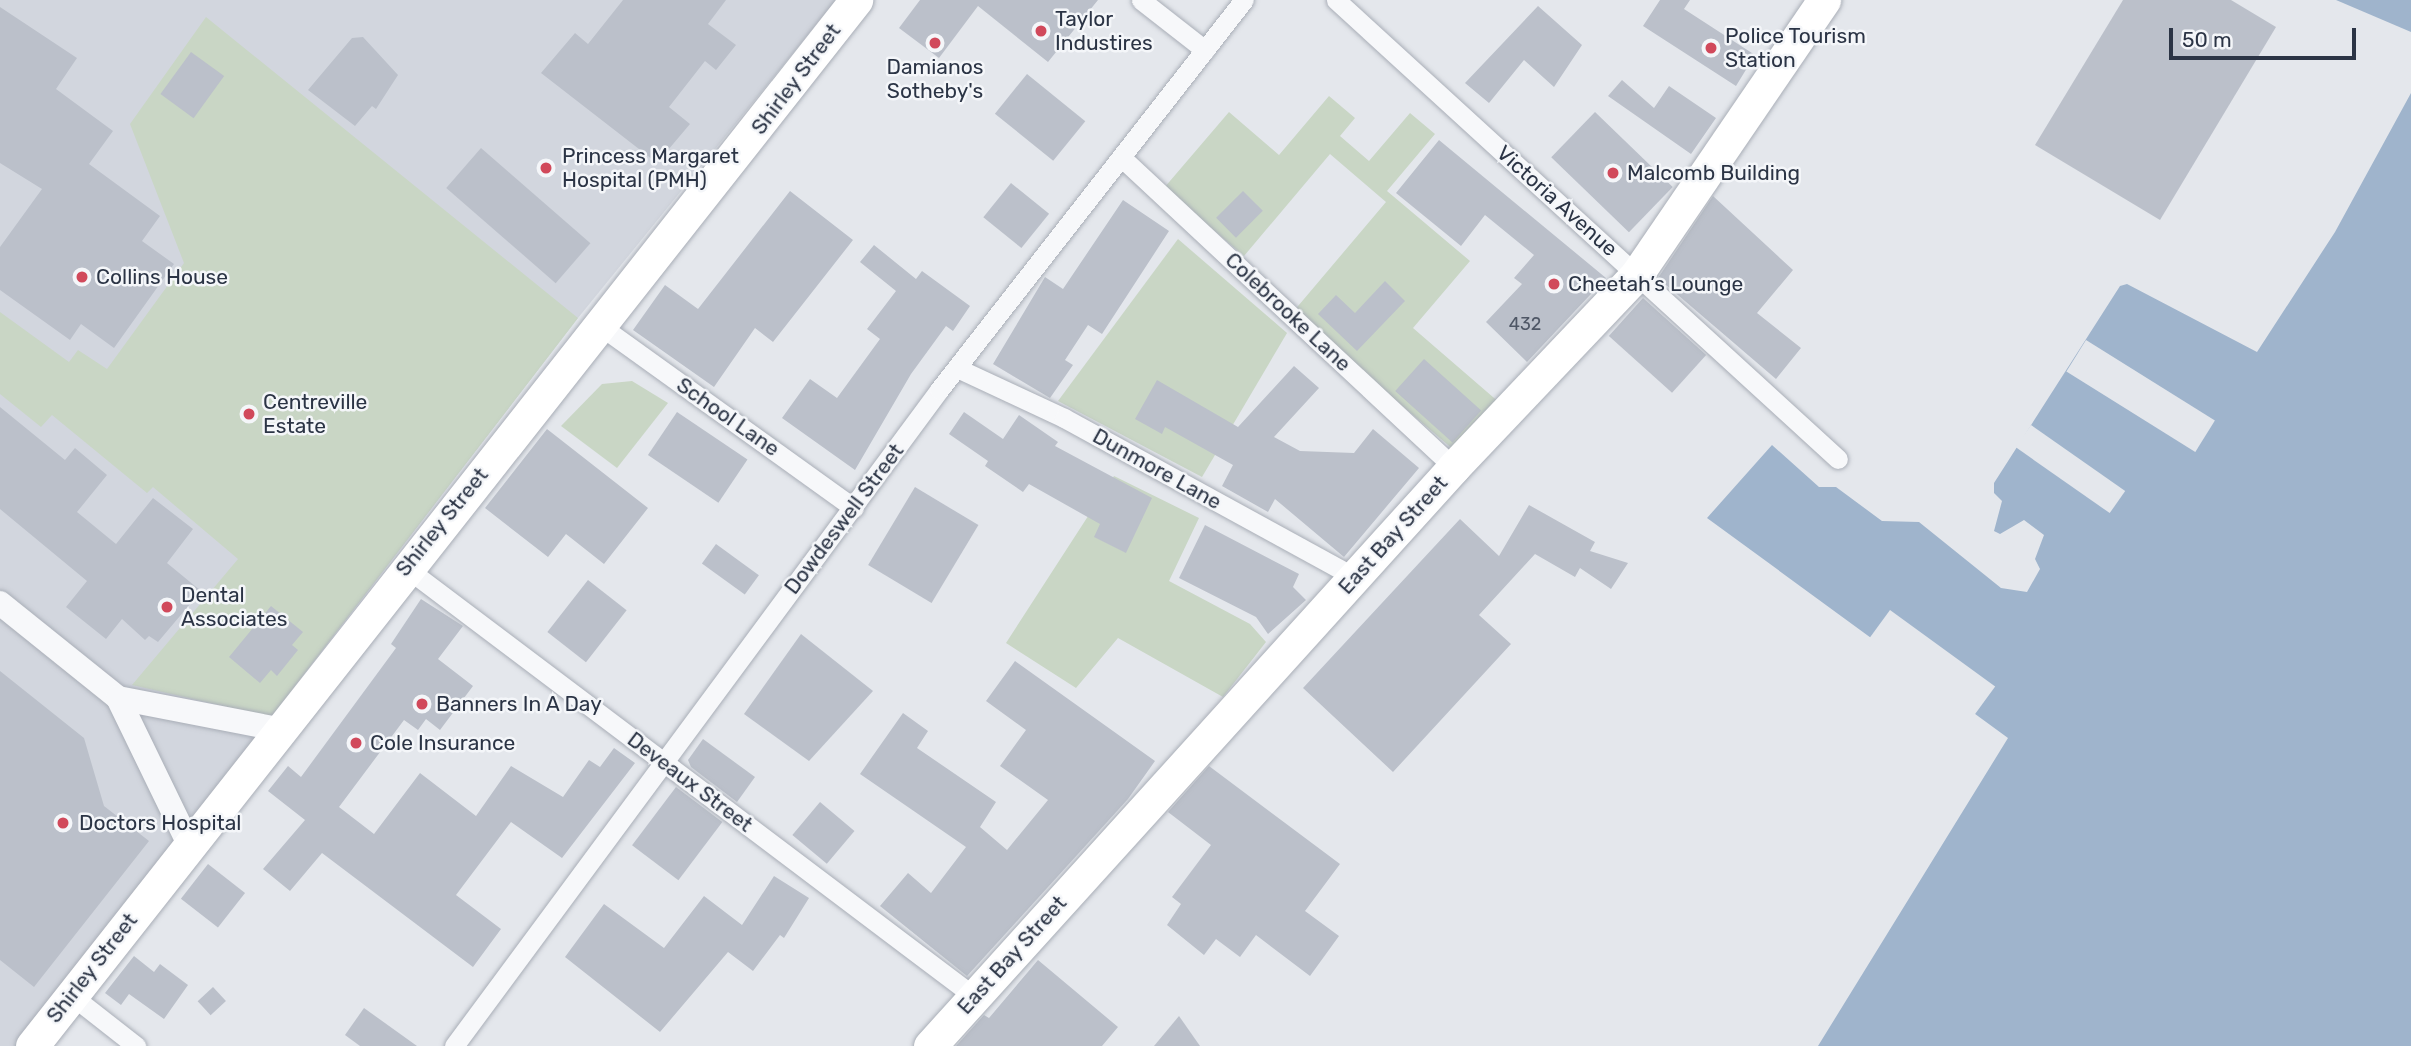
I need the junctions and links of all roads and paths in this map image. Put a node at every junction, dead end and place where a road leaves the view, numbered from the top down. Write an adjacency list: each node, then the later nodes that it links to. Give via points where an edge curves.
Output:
1 (856, 0): 9 (highway, Shirley Street)
2 (1141, 0): 6 (street)
3 (1244, 0): 6 (street, Dowdeswell Street)
4 (1824, 0): 8 (highway, East Bay Street)
5 (1342, 2): 8 (street, Victoria Avenue)
6 (1205, 50): 7 (street, Dowdeswell Street)
7 (1121, 157): 10 (street, Dowdeswell Street); 12 (street, Colebrooke Lane)
8 (1637, 274): 11 (street, Victoria Avenue); 12 (highway, East Bay Street)
9 (602, 327): 13 (street, School Lane); 14 (highway, Shirley Street)
10 (957, 368): 13 (street, Dowdeswell Street); 15 (street, Dunmore Lane, via 1064,418)
11 (1838, 459)
12 (1454, 467): 15 (highway, East Bay Street)
13 (854, 508): 19 (street, Dowdeswell Street)
14 (405, 567): 18 (highway, Shirley Street); 19 (street, Deveaux Street)
15 (1355, 577): 22 (highway, East Bay Street)
16 (0, 603): 17 (street)
17 (118, 698): 18 (street); 20 (street)
18 (278, 729): 20 (highway, Shirley Street)
19 (663, 761): 22 (street, Deveaux Street); 25 (street, Dowdeswell Street)
20 (189, 844): 21 (highway, Shirley Street)
21 (71, 995): 23 (highway, Shirley Street); 24 (street)
22 (975, 997): 26 (highway, East Bay Street)
23 (32, 1046)
24 (136, 1046)
25 (454, 1046)
26 (930, 1046)

